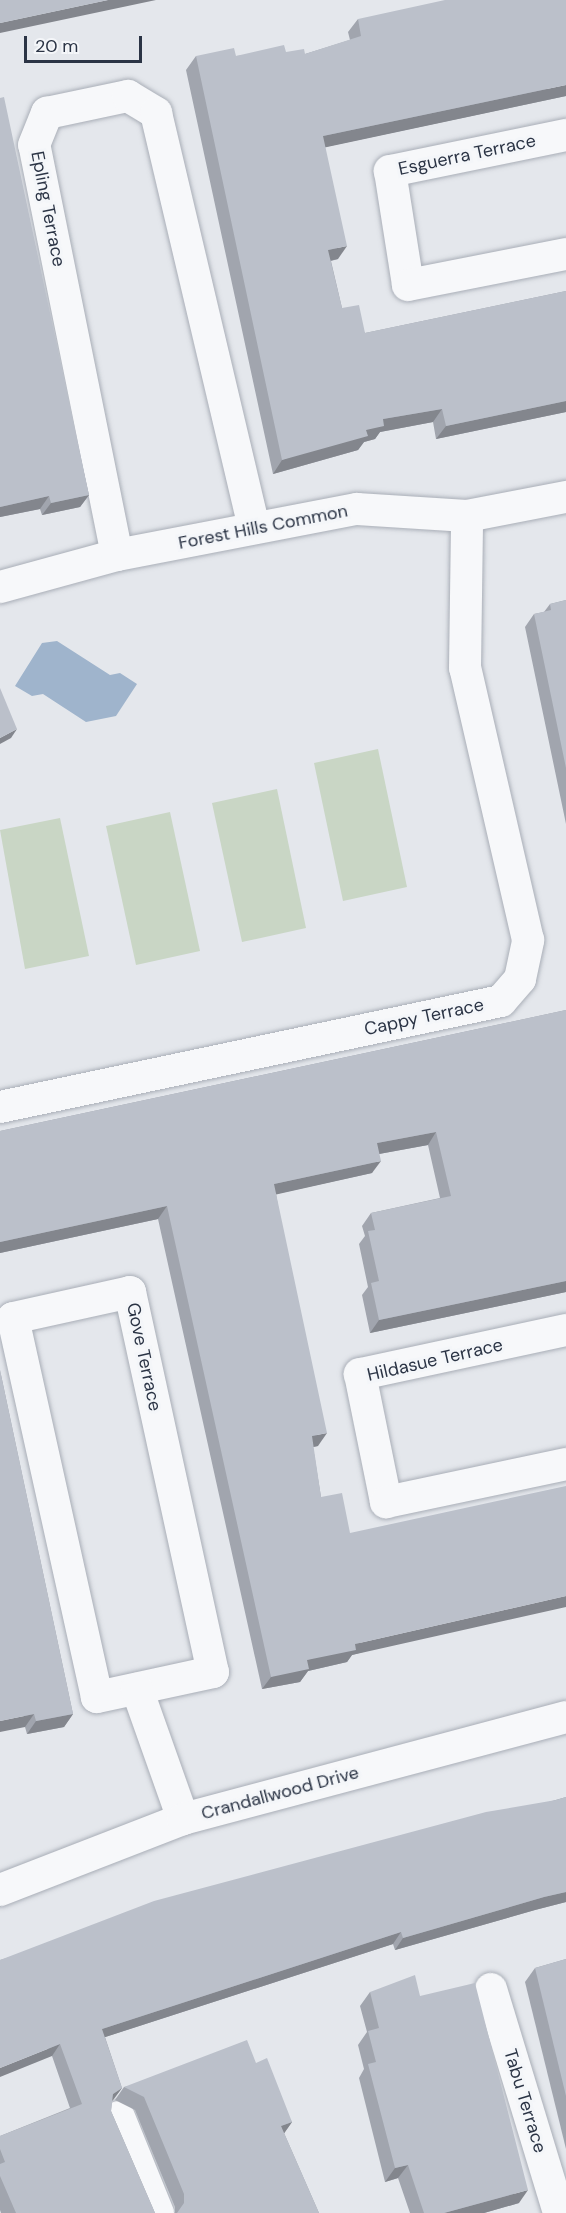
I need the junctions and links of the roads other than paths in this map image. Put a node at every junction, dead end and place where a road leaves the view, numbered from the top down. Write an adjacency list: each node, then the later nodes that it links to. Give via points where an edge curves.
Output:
1 (566, 135): 2 (street, Esguerra Terrace, via 390,171 408,285)
2 (566, 254)
3 (566, 497): 4 (street, Forest Hills Common)
4 (467, 516): 5 (street, Forest Hills Common, via 357,508); 8 (street, Cappy Terrace, via 465,668 528,939 520,979 501,1001)
5 (254, 527): 6 (street, Forest Hills Common); 6 (street, Epling Terrace, via 156,113 128,96 47,113 34,145)
6 (117, 555): 7 (street, Forest Hills Common)
7 (0, 587)
8 (0, 1107)
9 (566, 1330): 10 (street, Hildasue Terrace, via 360,1374 386,1502)
10 (566, 1464)
11 (137, 1689): 11 (street, Gove Terrace, via 213,1672 130,1292 14,1318 97,1697); 13 (street)
12 (566, 1717): 13 (street, Crandallwood Drive)
13 (183, 1819): 14 (street, Crandallwood Drive)
14 (0, 1890)
15 (491, 1989): 18 (street, Tabu Terrace)
16 (119, 2117): 17 (street)
17 (158, 2213)
18 (559, 2213)

